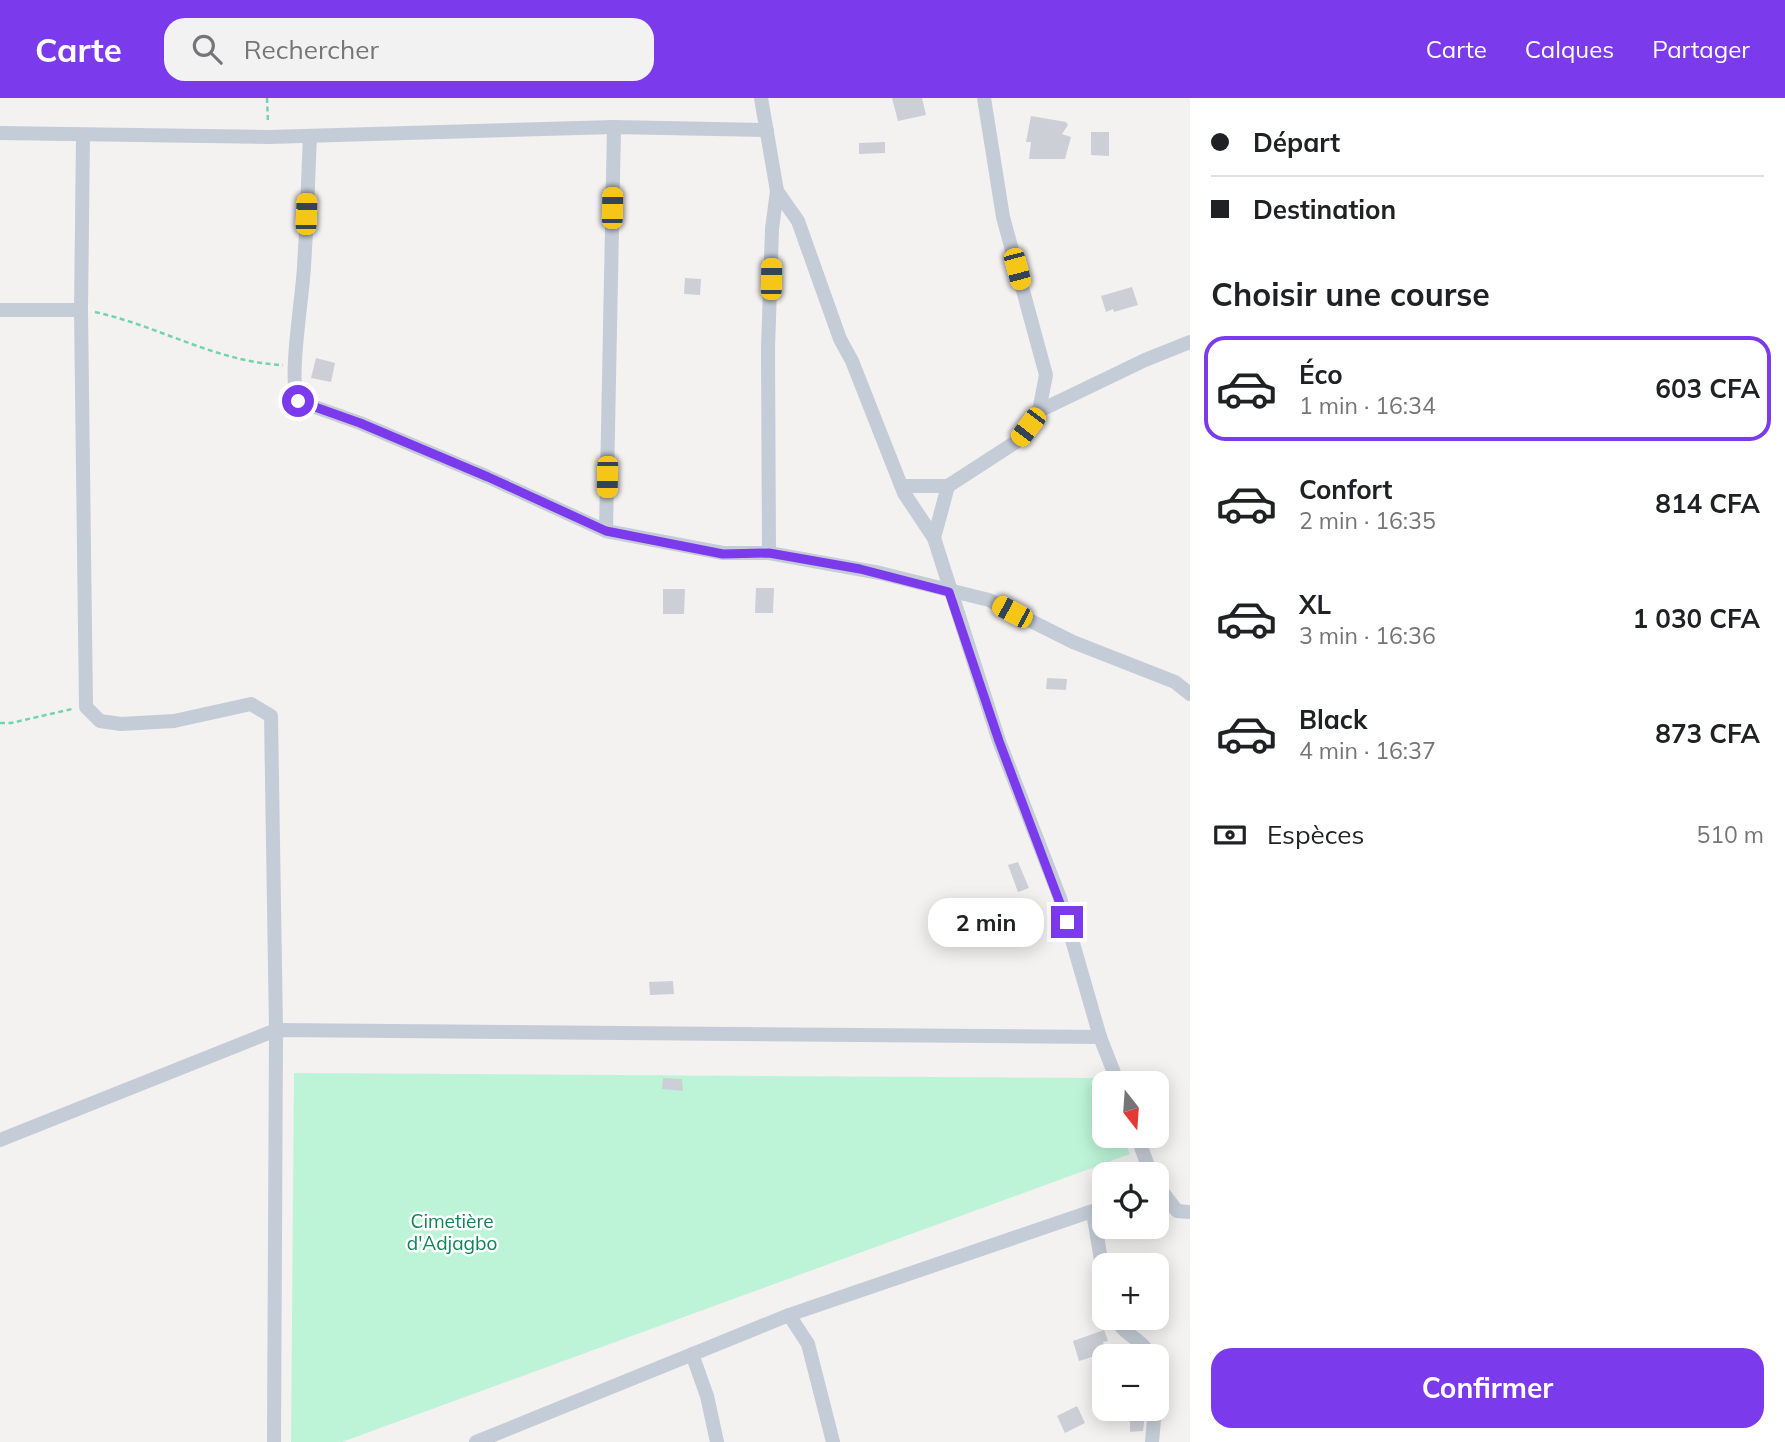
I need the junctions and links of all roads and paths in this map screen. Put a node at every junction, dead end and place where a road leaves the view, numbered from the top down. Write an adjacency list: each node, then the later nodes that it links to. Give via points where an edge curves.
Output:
1 (267, 98): 9 (path)
2 (761, 98): 5 (street)
3 (984, 98): 15 (street, via 1003,217 1046,375)
4 (614, 127): 5 (street); 8 (street); 18 (street)
5 (766, 130): 10 (street)
6 (0, 133): 7 (street)
7 (83, 136): 9 (street); 12 (street)
8 (310, 136): 9 (street); 14 (street)
9 (269, 137)
10 (777, 191): 16 (street, via 797,221 840,339); 20 (street, via 768,348)
11 (0, 310): 12 (street)
12 (81, 310): 14 (path, via 121,318 233,359); 23 (street)
13 (1190, 342): 15 (street)
14 (296, 366): 18 (street, via 298,401 360,423)
15 (1039, 411): 17 (street, via 1016,442)
16 (903, 486): 17 (street); 19 (street)
17 (948, 486): 19 (street)
18 (606, 531): 20 (street, via 723,554)
19 (934, 538): 21 (street)
20 (769, 553): 21 (street, via 880,573)
21 (949, 592): 22 (street, via 989,600 1073,642 1156,673); 26 (street, via 999,741 1060,898)
22 (1190, 694)
23 (86, 707): 24 (path); 25 (street, via 100,721 121,724 174,721 251,704 271,716)
24 (0, 723)
25 (276, 1030): 26 (street); 28 (street); 37 (street)
26 (1100, 1037): 27 (street)
27 (1113, 1071)
28 (0, 1140)
29 (1169, 1201): 31 (street, via 1177,1211)
30 (1092, 1212): 32 (street)
31 (1190, 1212)
32 (789, 1315): 35 (street); 40 (street, via 808,1344)
33 (1123, 1330): 34 (street)
34 (1143, 1344)
35 (692, 1354): 38 (street); 39 (street)
36 (1154, 1421): 41 (street)
37 (274, 1442)
38 (476, 1442)
39 (718, 1442)
40 (833, 1442)
41 (1152, 1442)

